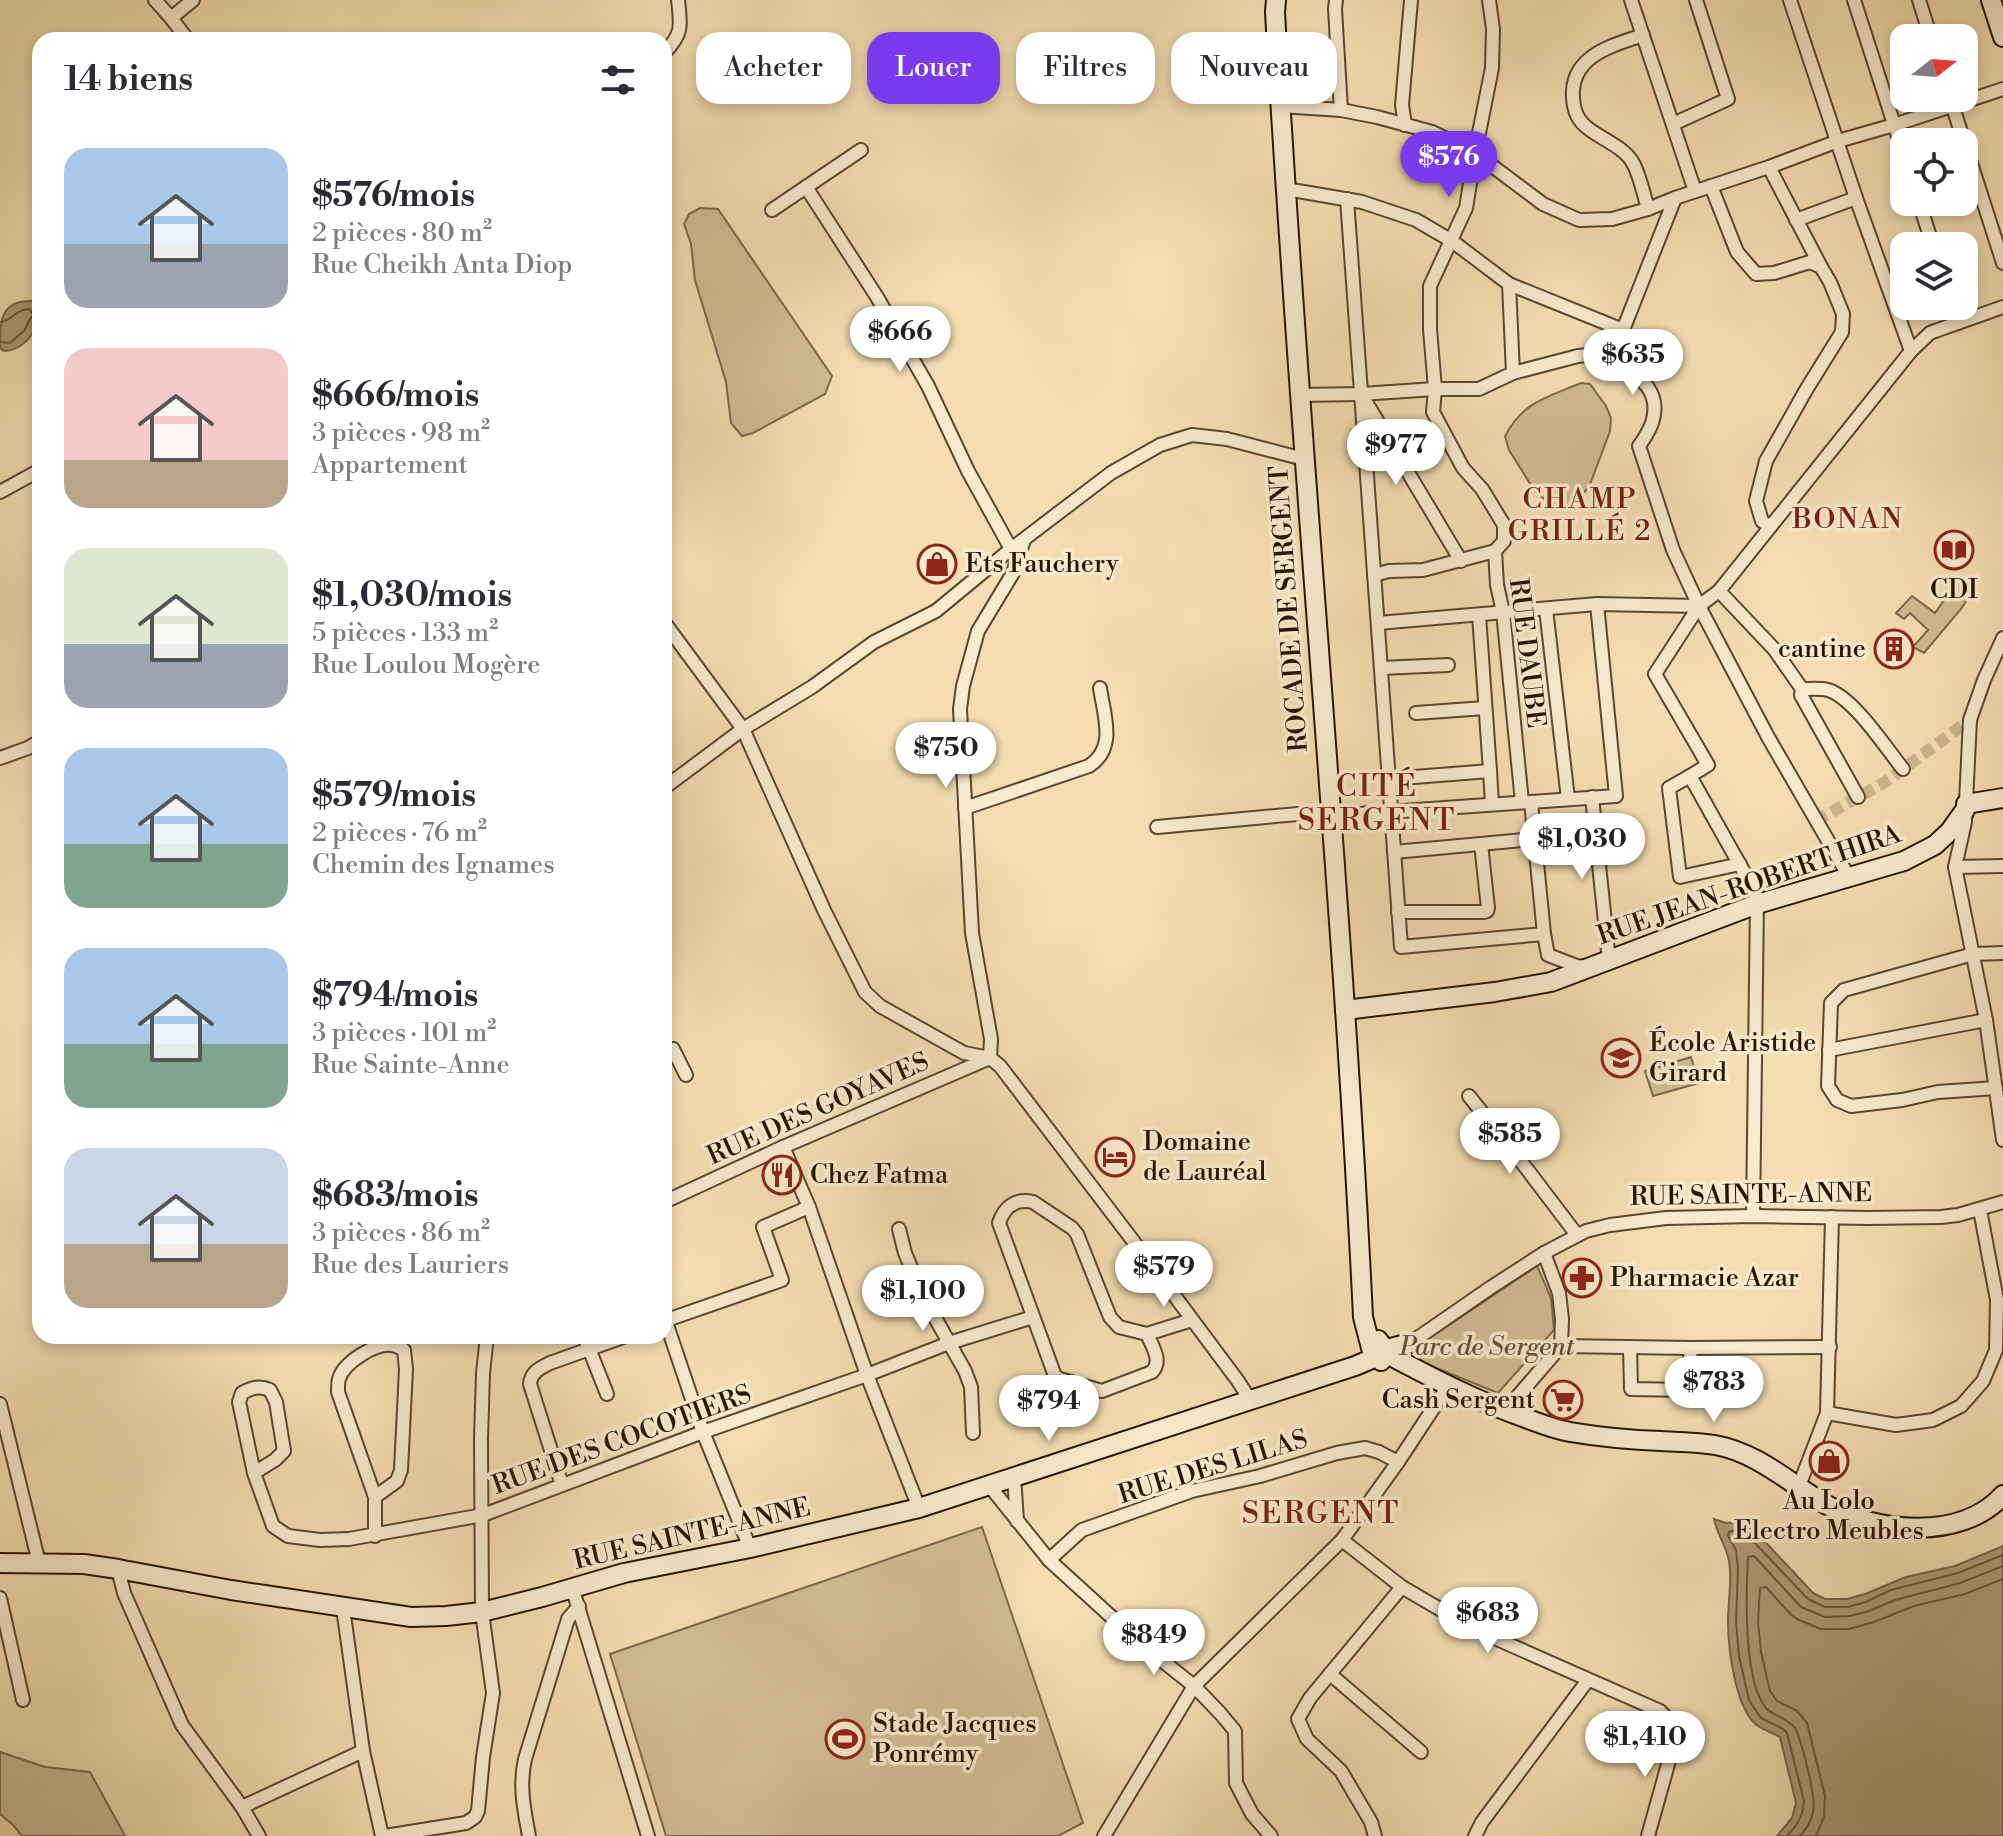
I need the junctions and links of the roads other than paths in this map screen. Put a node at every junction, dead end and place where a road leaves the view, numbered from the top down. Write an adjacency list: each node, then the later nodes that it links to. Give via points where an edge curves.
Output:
1 (155, 0): 14 (street)
2 (193, 0): 14 (street)
3 (678, 0): 19 (street, via 678,39)
4 (1276, 0): 22 (main road, ROCADE DE SERGENT)
5 (1336, 0): 23 (street)
6 (1411, 0): 27 (street)
7 (1489, 0): 32 (street, via 1492,68)
8 (1631, 0): 17 (street)
9 (1696, 0): 26 (street, via 1728,99)
10 (1790, 0): 30 (street)
11 (1854, 0): 28 (street)
12 (1919, 0): 15 (street)
13 (1991, 0): 18 (main road)
14 (171, 18): 16 (street)
15 (1927, 24)
16 (182, 32)
17 (1643, 35): 26 (street); 41 (street, via 1604,48 1582,64 1572,90 1574,111 1587,128 1632,162)
18 (2003, 37)
19 (672, 45)
20 (2003, 89): 21 (street)
21 (1978, 95)
22 (1280, 106): 23 (street); 36 (main road, ROCADE DE SERGENT)
23 (1341, 110): 27 (street)
24 (1926, 112): 28 (street)
25 (1954, 112): 45 (street)
26 (1673, 124): 37 (street)
27 (1405, 125): 32 (street)
28 (1894, 125): 29 (street); 30 (street)
29 (1895, 128)
30 (1838, 141): 33 (street); 39 (street)
31 (861, 150): 35 (street)
32 (1475, 153): 41 (street, via 1543,204 1579,220 1612,219); 44 (street, via 1466,208)
33 (1769, 167): 34 (street); 43 (street)
34 (1711, 186): 37 (street); 46 (street, via 1737,252 1756,274 1810,262)
35 (806, 187): 42 (street); 63 (street, via 866,277 928,386)
36 (1286, 189): 40 (street); 57 (main road, ROCADE DE SERGENT)
37 (1695, 191): 38 (street)
38 (1675, 198): 41 (street); 51 (street)
39 (1856, 198): 43 (street); 52 (street)
40 (1347, 199): 44 (street, via 1416,220); 56 (street)
41 (1648, 209)
42 (772, 210)
43 (1796, 220): 46 (street)
44 (1452, 241): 47 (street); 55 (street, via 1430,286)
45 (2003, 263)
46 (1821, 267): 61 (street, via 1843,314 1842,332 1766,461 1756,501 1762,521)
47 (1509, 284): 51 (street); 54 (street)
48 (2003, 307): 50 (street)
49 (1957, 320): 50 (street)
50 (1958, 323): 52 (street, via 1930,333)
51 (1623, 330): 53 (street)
52 (1911, 351): 61 (street)
53 (1617, 352): 54 (street); 69 (street, via 1617,362 1648,384 1655,408 1639,446 1673,550)
54 (1513, 373): 55 (street, via 1479,389)
55 (1435, 389): 56 (street); 64 (street, RUE DAUBE, via 1433,412 1448,442 1504,525 1504,541)
56 (1361, 394): 57 (street); 65 (street); 66 (street)
57 (1299, 395): 58 (main road, ROCADE DE SERGENT)
58 (1304, 459): 62 (street, via 1192,435 1160,445 1111,473); 99 (main road, ROCADE DE SERGENT)
59 (32, 474): 60 (street)
60 (0, 492)
61 (1770, 527): 67 (street)
62 (1024, 540): 63 (street); 97 (street, via 1013,573 978,631 963,686)
63 (1011, 549): 82 (street, via 936,611 874,642)
64 (1495, 551): 65 (street); 71 (street, RUE DAUBE)
65 (1461, 561): 66 (street)
66 (1374, 575): 73 (street)
67 (1719, 591): 69 (street); 79 (street, via 1774,649)
68 (1597, 604): 69 (street); 70 (street); 90 (street, via 1616,796)
69 (1699, 606): 87 (street, via 1655,674 1708,765); 108 (street)
70 (1546, 609): 71 (street); 93 (street)
71 (1503, 612): 72 (street); 94 (street, RUE DAUBE)
72 (1479, 615): 73 (street); 80 (street)
73 (1378, 623): 77 (street)
74 (672, 633): 82 (street)
75 (2002, 642): 96 (street, via 1970,720)
76 (1448, 665): 77 (street)
77 (1381, 668): 88 (street)
78 (1100, 688): 97 (street, via 1107,732 1098,759)
79 (1802, 689): 85 (street, via 1826,689 1852,705); 91 (street)
80 (1485, 708): 81 (street); 86 (street)
81 (1416, 713)
82 (743, 729): 89 (street); 123 (street, via 865,992 880,1006 964,1053)
83 (32, 746): 84 (street)
84 (0, 758)
85 (1903, 769)
86 (1490, 771): 88 (street); 95 (street)
87 (1690, 776): 106 (street); 106 (street, via 1669,788 1680,877)
88 (1389, 779): 98 (street)
89 (672, 782)
90 (1592, 797): 93 (street); 115 (street)
91 (1858, 797)
92 (2003, 798): 96 (main road)
93 (1568, 799): 94 (street)
94 (1526, 802): 95 (street); 101 (street, RUE DAUBE)
95 (1492, 804): 98 (street)
96 (1965, 807): 103 (main road, RUE JEAN-ROBERT HIRA); 105 (street)
97 (965, 808): 123 (street, via 972,933)
98 (1391, 811): 99 (street); 104 (street)
99 (1331, 816): 100 (street, via 1298,814); 118 (main road, ROCADE DE SERGENT)
100 (1157, 827)
101 (1534, 839): 102 (street); 111 (street, RUE DAUBE)
102 (1481, 844): 104 (street); 110 (street, via 1487,911)
103 (1935, 845): 105 (street); 108 (main road, RUE JEAN-ROBERT HIRA, via 1904,861)
104 (1394, 852): 110 (street)
105 (1956, 863): 107 (street); 113 (street)
106 (1740, 864): 109 (street)
107 (2003, 866)
108 (1849, 877): 109 (main road, RUE JEAN-ROBERT HIRA)
109 (1757, 904): 115 (main road, RUE JEAN-ROBERT HIRA); 133 (street)
110 (1398, 912): 111 (street, via 1401,947)
111 (1544, 934): 114 (street, RUE DAUBE)
112 (2003, 953): 113 (street)
113 (1973, 954): 119 (street); 122 (street, via 1844,990 1831,1003)
114 (1548, 955): 116 (street); 117 (street, RUE DAUBE)
115 (1609, 961): 116 (main road, RUE JEAN-ROBERT HIRA)
116 (1590, 968): 117 (main road, RUE JEAN-ROBERT HIRA)
117 (1554, 981): 118 (main road, RUE JEAN-ROBERT HIRA)
118 (1345, 1010): 153 (main road, ROCADE DE SERGENT, via 1363,1317)
119 (1986, 1020): 120 (street); 122 (street)
120 (1996, 1044): 125 (street)
121 (672, 1049): 124 (street)
122 (1829, 1050): 125 (street, via 1828,1086 1837,1100 1851,1106)
123 (990, 1058): 128 (street, RUE DES GOYAVES); 140 (street)
124 (686, 1075)
125 (1996, 1088): 127 (street)
126 (1469, 1096): 136 (street)
127 (2003, 1140)
128 (783, 1147): 129 (street, RUE DES GOYAVES); 131 (street)
129 (672, 1198)
130 (2003, 1202): 132 (street, RUE SAINTE-ANNE)
131 (809, 1207): 138 (street, via 763,1227 782,1280); 154 (street)
132 (1980, 1210): 134 (street, RUE SAINTE-ANNE, via 1941,1217); 160 (street, via 1997,1300 1996,1350 1983,1381 1961,1406 1933,1420 1896,1425)
133 (1753, 1216): 134 (street, RUE SAINTE-ANNE); 136 (street, RUE SAINTE-ANNE, via 1633,1221)
134 (1832, 1217): 150 (street)
135 (899, 1229): 143 (street, via 912,1272)
136 (1577, 1235): 137 (street, RUE SAINTE-ANNE)
137 (1544, 1253): 144 (street, RUE SAINTE-ANNE); 148 (street, via 1559,1293)
138 (672, 1317)
139 (1033, 1317): 141 (street, via 1055,1376 1095,1390 1154,1370 1158,1361); 141 (street, via 999,1223 1007,1207 1025,1201 1077,1234 1114,1323); 143 (street, RUE DES COCOTIERS)
140 (1192, 1320): 141 (street); 157 (street)
141 (1147, 1334)
142 (672, 1340): 161 (street)
143 (949, 1343): 154 (street, RUE DES COCOTIERS); 162 (street, via 971,1387)
144 (1410, 1343): 153 (main road, RUE SAINTE-ANNE)
145 (486, 1344): 172 (street)
146 (587, 1344): 152 (street)
147 (605, 1344): 152 (street)
148 (1561, 1346): 149 (street); 159 (street)
149 (1630, 1347): 151 (street); 151 (street, via 1631,1389 1687,1390)
150 (1830, 1347): 151 (street); 160 (street)
151 (1691, 1348)
152 (590, 1350): 156 (street); 167 (street, via 540,1368 530,1379)
153 (1383, 1355): 155 (main road); 157 (main road, RUE SAINTE-ANNE)
154 (867, 1375): 161 (street, RUE DES COCOTIERS); 171 (street)
155 (1448, 1386): 159 (main road); 163 (street)
156 (607, 1394)
157 (1250, 1400): 165 (main road, RUE SAINTE-ANNE)
158 (0, 1404): 179 (street)
159 (1505, 1411): 168 (main road, via 1568,1432 1738,1451)
160 (1827, 1413): 168 (street)
161 (703, 1432): 167 (street, RUE DES COCOTIERS); 176 (street)
162 (973, 1433)
163 (1398, 1462): 175 (street); 177 (street, RUE DES LILAS, via 1365,1448 1192,1491 1082,1530)
164 (254, 1473): 164 (street, RUE DES COCOTIERS, via 239,1402 242,1393 262,1387 276,1402 284,1451); 174 (street, RUE DES COCOTIERS, via 273,1526 288,1536)
165 (1014, 1476): 166 (main road, RUE SAINTE-ANNE); 173 (street)
166 (988, 1484): 171 (main road, RUE SAINTE-ANNE); 173 (street)
167 (562, 1485): 172 (street, RUE DES COCOTIERS)
168 (1799, 1486): 169 (main road, via 1848,1515 1907,1527 1937,1528 1960,1521)
169 (2003, 1495)
170 (375, 1497): 170 (street, via 338,1380 358,1356 396,1345 404,1350 406,1369 401,1470 397,1481); 174 (street)
171 (919, 1508): 176 (main road, RUE SAINTE-ANNE)
172 (483, 1515): 174 (street, RUE DES COCOTIERS); 186 (street)
173 (1017, 1521): 177 (street)
174 (375, 1536)
175 (1342, 1540): 182 (street); 189 (street)
176 (750, 1548): 181 (main road, RUE SAINTE-ANNE)
177 (1049, 1560): 189 (street)
178 (0, 1563): 179 (main road, RUE SAINTE-ANNE)
179 (39, 1563): 180 (main road, RUE SAINTE-ANNE)
180 (118, 1569): 185 (main road, RUE SAINTE-ANNE); 193 (street, via 182,1725)
181 (572, 1587): 184 (street); 186 (main road, RUE SAINTE-ANNE)
182 (1402, 1587): 187 (street); 188 (street, via 1472,1628)
183 (0, 1598): 190 (street)
184 (579, 1606): 196 (street, via 568,1619 523,1767); 197 (street)
185 (343, 1608): 186 (main road, RUE SAINTE-ANNE, via 411,1617); 191 (street)
186 (482, 1612): 195 (street, via 493,1693 478,1811 466,1823)
187 (1330, 1674): 192 (street); 200 (street, via 1298,1719 1307,1739 1341,1771)
188 (1588, 1680): 201 (street); 202 (street, via 1660,1711 1670,1722 1675,1739)
189 (1194, 1686): 198 (street); 199 (street, via 1235,1731 1236,1783)
190 (23, 1700)
191 (363, 1751): 193 (street); 195 (street)
192 (1421, 1752)
193 (242, 1807): 194 (street)
194 (259, 1836)
195 (383, 1836)
196 (529, 1836)
197 (648, 1836)
198 (1104, 1836)
199 (1271, 1836)
200 (1375, 1836)
201 (1475, 1836)
202 (1648, 1836)

